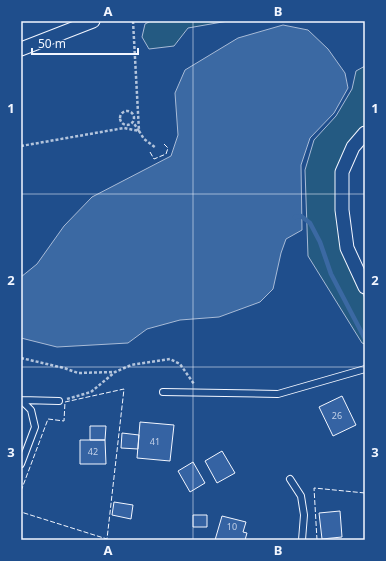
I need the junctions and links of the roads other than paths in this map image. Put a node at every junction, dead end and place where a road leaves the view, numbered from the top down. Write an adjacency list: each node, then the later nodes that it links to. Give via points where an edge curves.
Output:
1 (93, 21): 2 (street)
2 (21, 49)
3 (365, 134): 4 (street, via 353,147 342,172 342,210 347,248 358,267)
4 (365, 287)
5 (365, 369): 6 (lane, via 278,394)
6 (163, 392)
7 (21, 400): 8 (lane); 9 (lane, via 31,410 35,427)
8 (59, 401)
9 (21, 464)
10 (290, 478): 11 (lane, via 301,496 304,515)
11 (302, 540)

